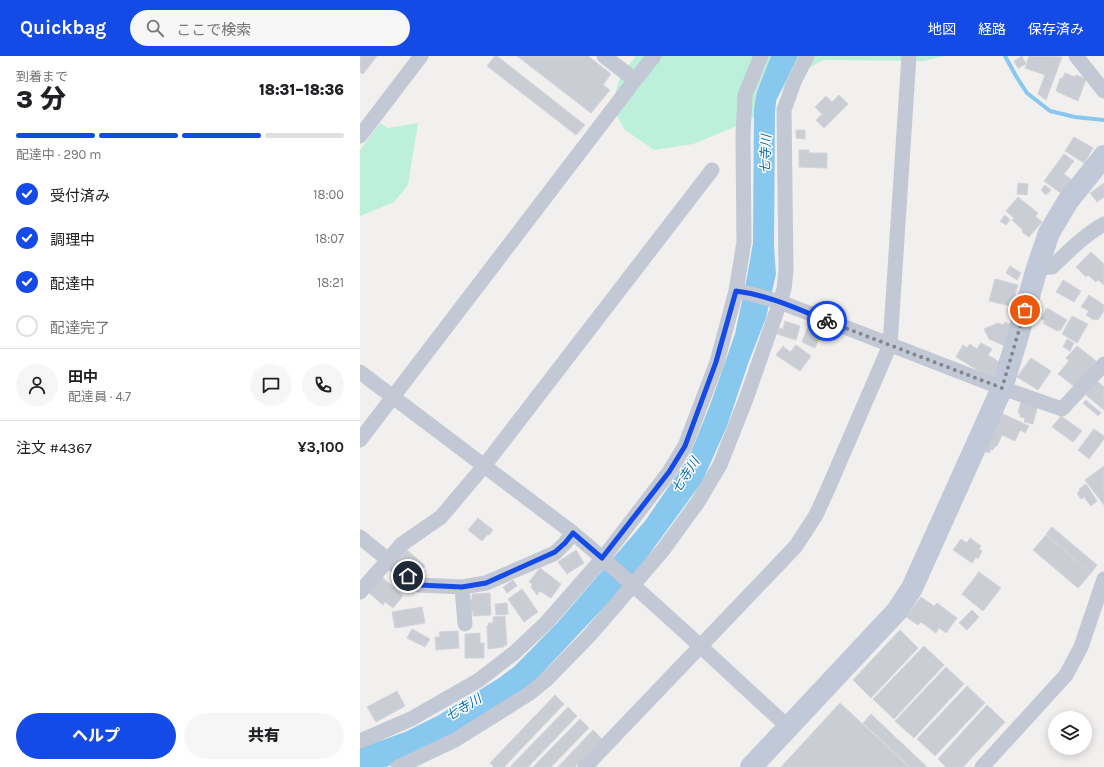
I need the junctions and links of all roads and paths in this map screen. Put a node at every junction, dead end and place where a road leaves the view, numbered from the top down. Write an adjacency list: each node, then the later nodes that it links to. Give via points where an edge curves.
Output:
1 (421, 56): 10 (street)
2 (604, 56): 8 (street)
3 (654, 56): 8 (street)
4 (761, 56): 15 (street, via 745,95 744,242)
5 (807, 56): 16 (street, via 784,110 786,270 784,290)
6 (909, 56): 17 (street)
7 (1076, 56): 9 (street)
8 (635, 80): 21 (street)
9 (1104, 91)
10 (360, 136)
11 (1104, 156): 14 (street, via 1068,201 1049,233)
12 (712, 170): 23 (street)
13 (1104, 224): 14 (street, via 1065,254 1052,268)
14 (1037, 268): 20 (street)
15 (740, 292): 16 (street); 26 (street, via 685,446 669,472)
16 (776, 301): 17 (street); 29 (street, via 746,399 720,465 668,544)
17 (890, 345): 20 (street); 33 (street, via 816,516 796,546)
18 (1104, 364): 20 (street, via 1062,409)
19 (360, 372): 21 (street)
20 (1002, 388): 34 (street, via 912,588 897,611)
21 (392, 397): 22 (street); 23 (street)
22 (360, 440)
23 (484, 466): 24 (street); 27 (street, via 441,517 402,544)
24 (573, 533): 26 (street); 30 (street, via 555,552 486,583)
25 (360, 537): 27 (street)
26 (602, 558): 29 (street); 35 (street, via 546,623 514,653 479,680 411,719)
27 (388, 560): 30 (street, via 419,585); 31 (street)
28 (1104, 580): 39 (street, via 1081,647 1066,675)
29 (634, 585): 33 (street); 36 (street, via 589,636 530,693 455,740)
30 (462, 587): 32 (street)
31 (360, 592)
32 (465, 624)
33 (700, 646): 34 (street); 37 (street)
34 (788, 727): 38 (street)
35 (360, 741)
36 (398, 767)
37 (585, 767)
38 (750, 767)
39 (982, 767)

